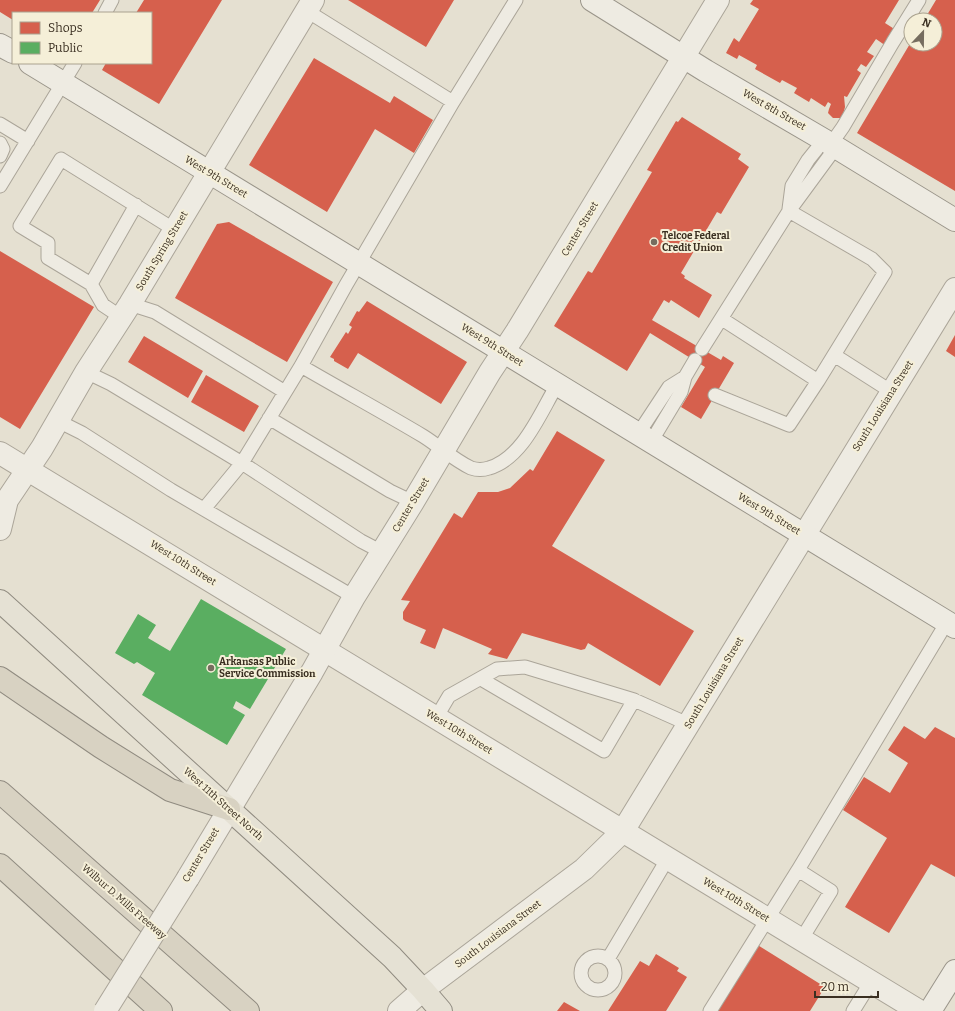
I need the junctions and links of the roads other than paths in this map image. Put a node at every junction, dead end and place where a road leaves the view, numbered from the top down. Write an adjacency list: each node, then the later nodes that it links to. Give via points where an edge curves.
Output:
1 (112, 0): 7 (lane)
2 (516, 0): 14 (lane)
3 (592, 0): 10 (street, West 8th Street)
4 (718, 0): 10 (street, Center Street)
5 (919, 0): 18 (lane, via 843,127)
6 (310, 5): 14 (lane); 20 (street, South Spring Street)
7 (106, 12)
8 (0, 44): 9 (street)
9 (12, 51)
10 (684, 57): 18 (street, West 8th Street); 31 (street, Center Street)
11 (32, 64): 13 (street, West 9th Street)
12 (74, 64): 13 (lane)
13 (63, 83): 16 (lane); 20 (street, West 9th Street)
14 (453, 102): 26 (lane)
15 (0, 124): 16 (lane)
16 (28, 141): 21 (lane)
17 (0, 143): 19 (lane, via 3,148)
18 (830, 143): 23 (lane); 24 (street, West 8th Street)
19 (0, 156)
20 (209, 172): 25 (street, South Spring Street); 26 (street, West 9th Street)
21 (0, 186)
22 (136, 205): 25 (lane); 27 (lane); 27 (lane, via 61,159 20,226 48,243 48,258)
23 (789, 211): 30 (lane); 32 (lane, via 872,259 885,272)
24 (955, 220)
25 (175, 230): 29 (street, South Spring Street)
26 (359, 264): 31 (street, West 9th Street); 33 (lane)
27 (91, 284): 29 (lane, via 103,305)
28 (955, 289): 38 (street, South Louisiana Street)
29 (126, 310): 34 (street, South Spring Street); 37 (lane, via 155,312)
30 (722, 319): 35 (lane); 42 (lane, via 699,355 690,380)
31 (503, 352): 36 (street, West 9th Street); 43 (street, Center Street)
32 (834, 355): 35 (lane); 38 (lane)
33 (301, 366): 37 (lane); 43 (lane)
34 (86, 372): 41 (street, South Spring Street); 45 (lane, via 111,384)
35 (818, 381): 39 (lane, via 789,425)
36 (558, 385): 42 (street, West 9th Street); 43 (lane, via 520,447 496,465 480,470 472,468)
37 (285, 392): 40 (lane)
38 (892, 392): 51 (street, South Louisiana Street)
39 (715, 395)
40 (269, 418): 45 (lane); 47 (lane, via 390,491)
41 (58, 421): 46 (street, South Spring Street); 49 (lane, via 82,433)
42 (644, 438): 51 (street, West 9th Street)
43 (444, 450): 47 (street, Center Street)
44 (0, 453): 46 (street, West 10th Street)
45 (242, 463): 49 (lane); 52 (lane)
46 (28, 470): 48 (street, South Spring Street); 56 (street, West 10th Street)
47 (413, 502): 52 (street, Center Street)
48 (4, 503): 50 (street, South Spring Street)
49 (204, 509): 53 (lane)
50 (0, 529)
51 (803, 535): 55 (street, West 9th Street); 61 (street, South Louisiana Street)
52 (382, 552): 53 (street, Center Street)
53 (354, 597): 56 (street, Center Street)
54 (0, 601): 63 (main road, West 11th Street North)
55 (951, 625): 67 (lane)
56 (324, 650): 60 (street, West 10th Street); 63 (street, Center Street)
57 (0, 678): 63 (highway, via 101,747 170,790)
58 (481, 679): 59 (lane, via 497,669 525,667); 59 (lane, via 604,751); 60 (lane, via 449,696)
59 (634, 700): 61 (lane)
60 (436, 718): 64 (street, West 10th Street)
61 (688, 724): 64 (street, South Louisiana Street)
62 (0, 792): 76 (highway, Wilbur D. Mills Freeway)
63 (229, 809): 73 (main road, West 11th Street North, via 392,957); 74 (street, Center Street, bridge)
64 (623, 831): 65 (street, West 10th Street); 73 (street, South Louisiana Street, via 584,869)
65 (668, 858): 68 (street, West 10th Street); 70 (lane)
66 (0, 865): 75 (highway)
67 (798, 870): 68 (lane); 69 (lane, via 831,891)
68 (768, 919): 69 (street, West 10th Street); 79 (lane)
69 (801, 940): 72 (street, West 10th Street)
70 (608, 959)
71 (955, 971): 82 (street)
72 (871, 982): 80 (lane); 81 (street, West 10th Street)
73 (423, 990): 77 (street, South Louisiana Street); 78 (main road, West 11th Street North)
74 (105, 1011)
75 (161, 1011)
76 (248, 1011)
77 (399, 1011)
78 (441, 1011)
79 (710, 1011)
80 (853, 1011)
81 (919, 1011)
82 (930, 1011)

